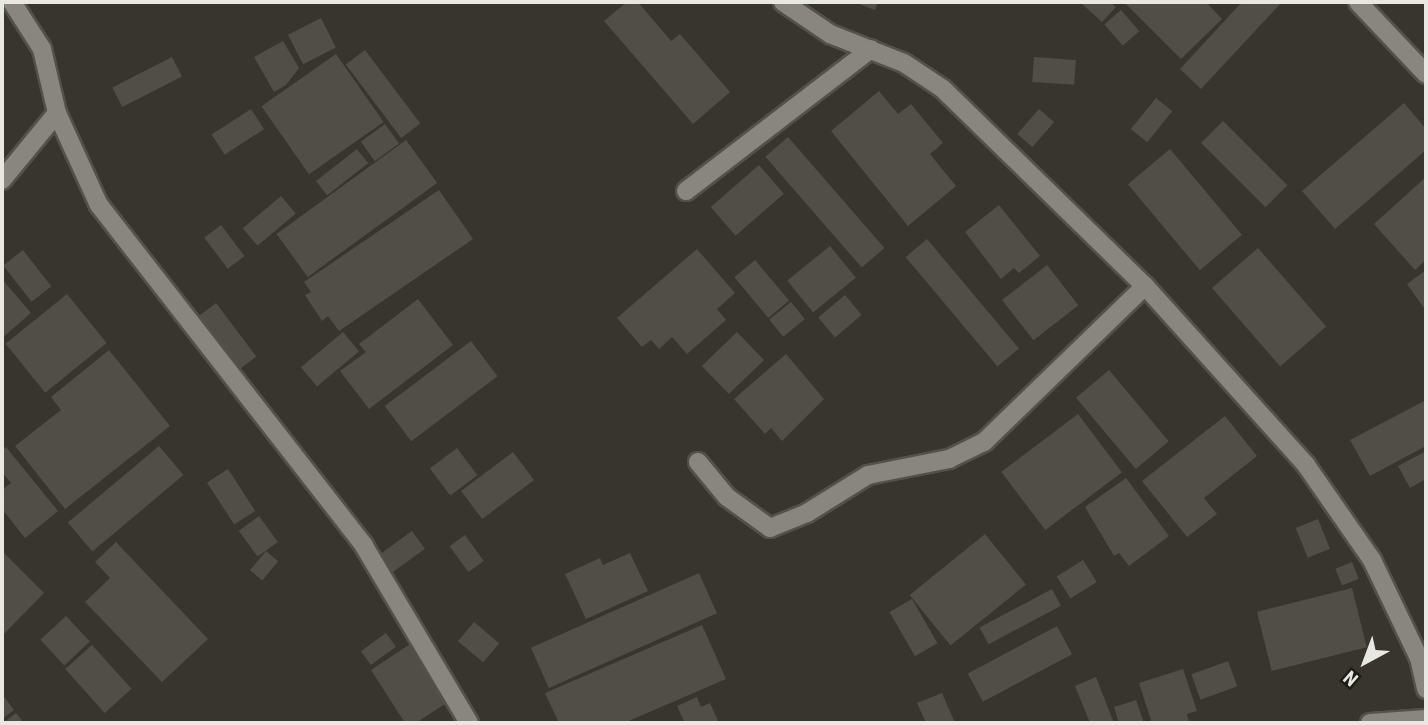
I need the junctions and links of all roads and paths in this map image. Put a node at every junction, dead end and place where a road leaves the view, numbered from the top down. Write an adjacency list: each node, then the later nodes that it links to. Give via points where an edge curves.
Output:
1 (12, 2): 6 (street, via 42,49)
2 (783, 2): 4 (street, via 830,34)
3 (1358, 2): 5 (street)
4 (871, 49): 8 (street); 9 (street, via 943,89)
5 (1426, 74)
6 (57, 113): 7 (street); 13 (street, via 99,205 364,546)
7 (2, 180)
8 (686, 191)
9 (1145, 286): 10 (street, via 984,442 948,459 868,475 807,513 770,528 727,497); 11 (street, via 1306,465 1372,560 1419,658)
10 (698, 461)
11 (1426, 689)
12 (1426, 719): 14 (street)
13 (469, 723)
14 (1370, 723)

